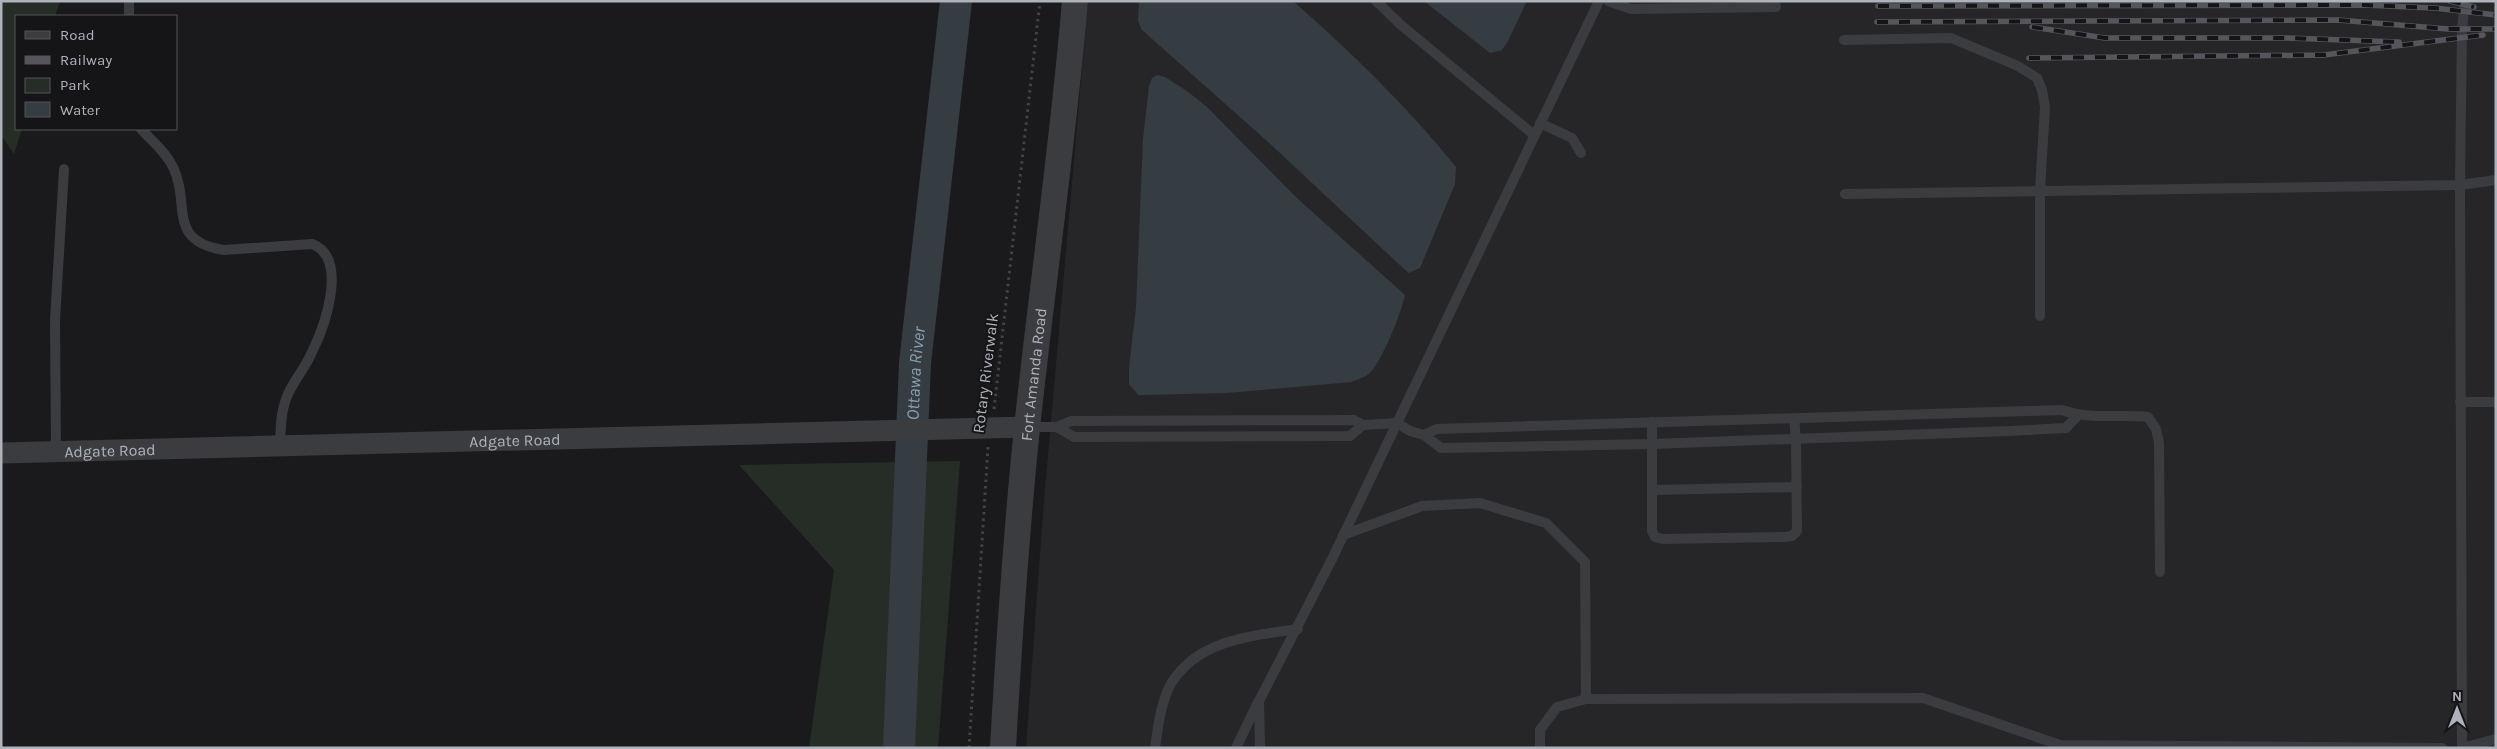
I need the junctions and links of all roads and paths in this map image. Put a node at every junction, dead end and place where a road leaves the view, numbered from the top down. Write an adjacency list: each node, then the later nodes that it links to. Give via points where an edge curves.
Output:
1 (129, 1): 9 (lane)
2 (1040, 1): 30 (path, Rotary Riverwalk)
3 (1075, 1): 28 (street, Fort Amanda Road)
4 (1376, 1): 13 (lane)
5 (1599, 1): 11 (lane)
6 (1608, 1): 7 (lane, via 1631,9 1776,7)
7 (1776, 1)
8 (2466, 1): 17 (lane, via 2462,22)
9 (129, 15)
10 (1844, 40): 18 (lane, via 1951,38 2018,66 2036,78 2045,108)
11 (1540, 123): 13 (lane); 14 (lane, via 1572,138)
12 (142, 130): 34 (lane, via 174,168 185,223 190,235 199,242 224,250 312,244 322,248 327,256 332,273 329,301 312,353 283,407)
13 (1534, 135): 26 (lane)
14 (1581, 153)
15 (64, 169): 35 (lane, via 55,320)
16 (2496, 180): 17 (lane)
17 (2460, 184): 18 (lane); 21 (lane)
18 (2040, 190): 19 (lane); 20 (lane)
19 (1845, 194)
20 (2040, 316)
21 (2460, 402): 22 (lane); 53 (lane)
22 (2496, 402)
23 (2076, 416): 24 (lane, via 2062,410); 32 (lane, via 2066,428); 40 (lane, via 2148,417 2156,429 2159,443)
24 (1794, 418): 25 (lane); 32 (lane)
25 (1652, 422): 31 (lane, via 1437,428); 33 (lane)
26 (1397, 423): 27 (lane); 31 (lane); 39 (lane)
27 (1363, 425): 29 (lane, via 1354,420 1071,421); 29 (lane, via 1350,436 1074,437)
28 (1027, 427): 29 (lane); 30 (street, Adgate Road); 47 (street, Fort Amanda Road)
29 (1056, 427)
30 (993, 428): 34 (street, Adgate Road); 46 (path, Rotary Riverwalk, via 986,454)
31 (1424, 435): 33 (lane, via 1441,448)
32 (1796, 439): 33 (lane); 37 (lane)
33 (1652, 444): 38 (lane)
34 (280, 445): 35 (street, Adgate Road)
35 (56, 452): 36 (street, Adgate Road)
36 (1, 453)
37 (1797, 487): 38 (lane); 38 (lane, via 1797,531 1792,536 1775,537 1655,537 1652,531)
38 (1652, 490)
39 (1343, 535): 41 (lane); 42 (lane, via 1422,506 1480,503 1546,523 1585,562)
40 (2160, 572)
41 (1298, 628): 43 (lane); 48 (lane, via 1227,642 1192,658 1172,683 1161,711)
42 (1586, 699): 45 (lane, via 1923,698 2060,745); 51 (lane, via 1557,706 1540,730)
43 (1259, 701): 49 (lane); 50 (lane)
44 (2496, 739): 53 (lane)
45 (2171, 747): 52 (lane)
46 (969, 748)
47 (1002, 748)
48 (1155, 748)
49 (1236, 748)
50 (1260, 748)
51 (1540, 748)
52 (2442, 748)
53 (2462, 748)

